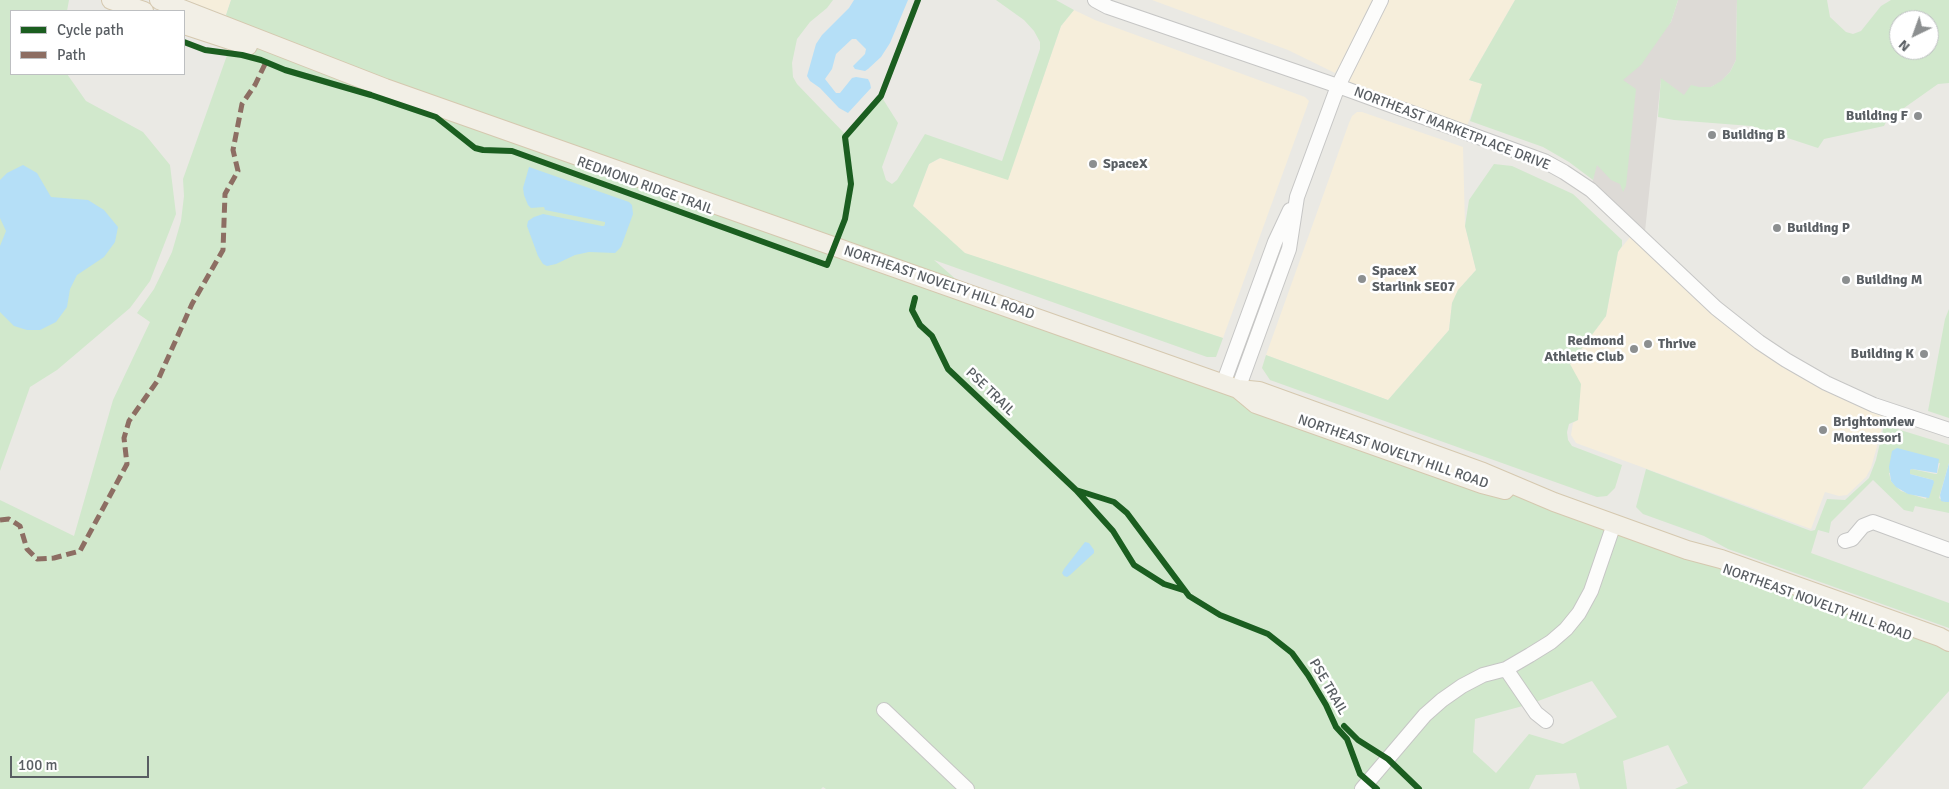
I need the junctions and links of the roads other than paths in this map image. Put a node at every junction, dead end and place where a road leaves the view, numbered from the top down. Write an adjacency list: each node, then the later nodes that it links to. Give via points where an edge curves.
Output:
1 (111, 0): 5 (main road)
2 (159, 0): 7 (main road, NORTHEAST NOVELTY HILL ROAD)
3 (1094, 0): 9 (street, NORTHEAST MARKETPLACE DRIVE)
4 (1381, 0): 9 (street)
5 (141, 10)
6 (185, 10): 10 (main road, NORTHEAST NOVELTY HILL ROAD)
7 (185, 10)
8 (185, 25): 10 (main road, NORTHEAST NOVELTY HILL ROAD)
9 (1338, 86): 11 (street, via 1296,199 1289,249); 12 (street, NORTHEAST MARKETPLACE DRIVE, via 1525,154 1564,172 1591,190 1710,304 1766,347 1865,402)
10 (384, 88): 11 (main road, NORTHEAST NOVELTY HILL ROAD)
11 (1230, 387): 13 (main road, NORTHEAST NOVELTY HILL ROAD, via 1269,394)
12 (1949, 430)
13 (1614, 524): 15 (main road, NORTHEAST NOVELTY HILL ROAD); 19 (street, via 1591,591 1579,613 1551,642)
14 (1845, 541): 16 (street, via 1873,522)
15 (1687, 550): 17 (main road, NORTHEAST NOVELTY HILL ROAD, via 1721,559); 18 (main road, NORTHEAST NOVELTY HILL ROAD, via 1720,569)
16 (1949, 550)
17 (1949, 642)
18 (1949, 647)
19 (1506, 669): 21 (street, via 1536,713); 23 (street, via 1462,686 1442,700 1425,715)
20 (884, 710): 22 (street)
21 (1546, 721)
22 (967, 789)
23 (1362, 789)

